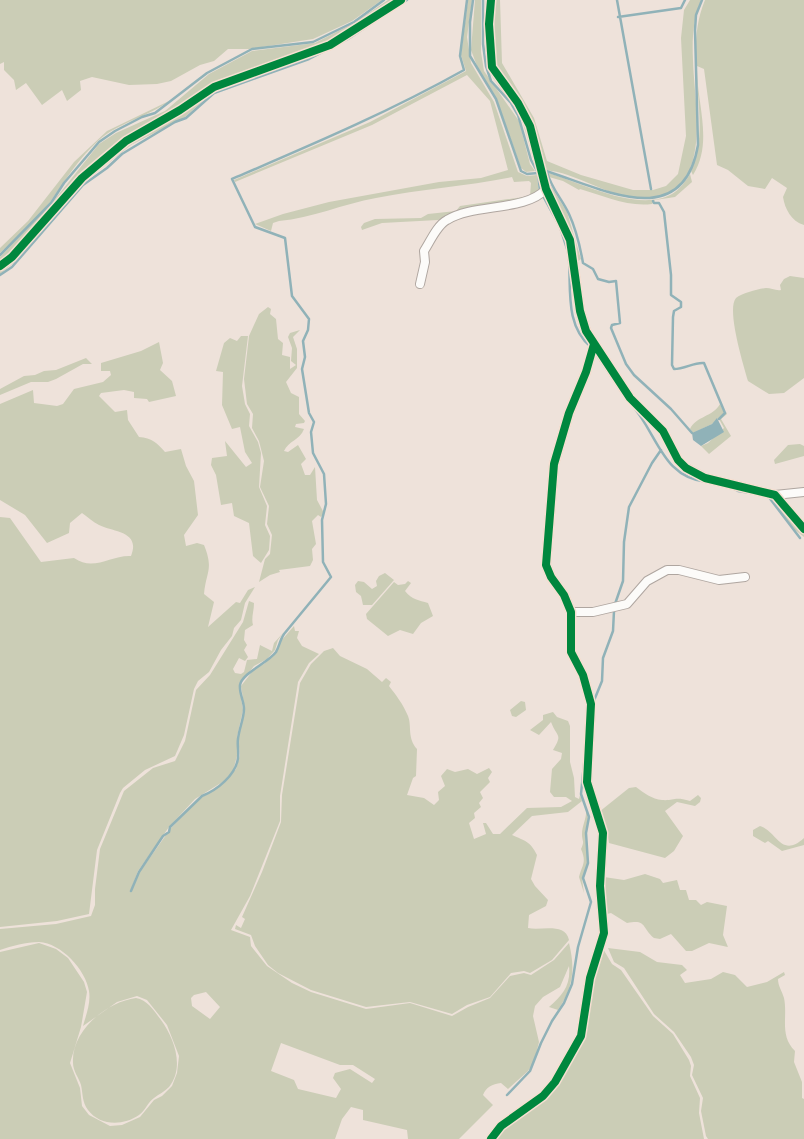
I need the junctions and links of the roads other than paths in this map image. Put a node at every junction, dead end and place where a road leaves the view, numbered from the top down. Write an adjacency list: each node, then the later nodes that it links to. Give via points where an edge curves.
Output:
1 (401, 0): 4 (street, via 330,45 214,87 126,141 82,178 12,257)
2 (491, 0): 3 (street, via 492,67 530,126)
3 (546, 189): 5 (street, via 535,198 446,220 424,251); 6 (street, via 570,240 580,311)
4 (0, 266)
5 (420, 284)
6 (594, 344): 8 (street, via 630,398 663,431 678,460 686,468 705,478); 11 (street, via 569,413 551,485 546,565)
7 (804, 492): 8 (street)
8 (775, 495): 9 (street)
9 (804, 528)
10 (745, 577): 11 (street, via 718,580 667,570 647,581 627,604 593,612)
11 (570, 612): 12 (street, via 571,652 583,675 591,704 587,782 603,832 600,886 604,933 590,978 581,1036 543,1096 501,1126)
12 (491, 1139)

